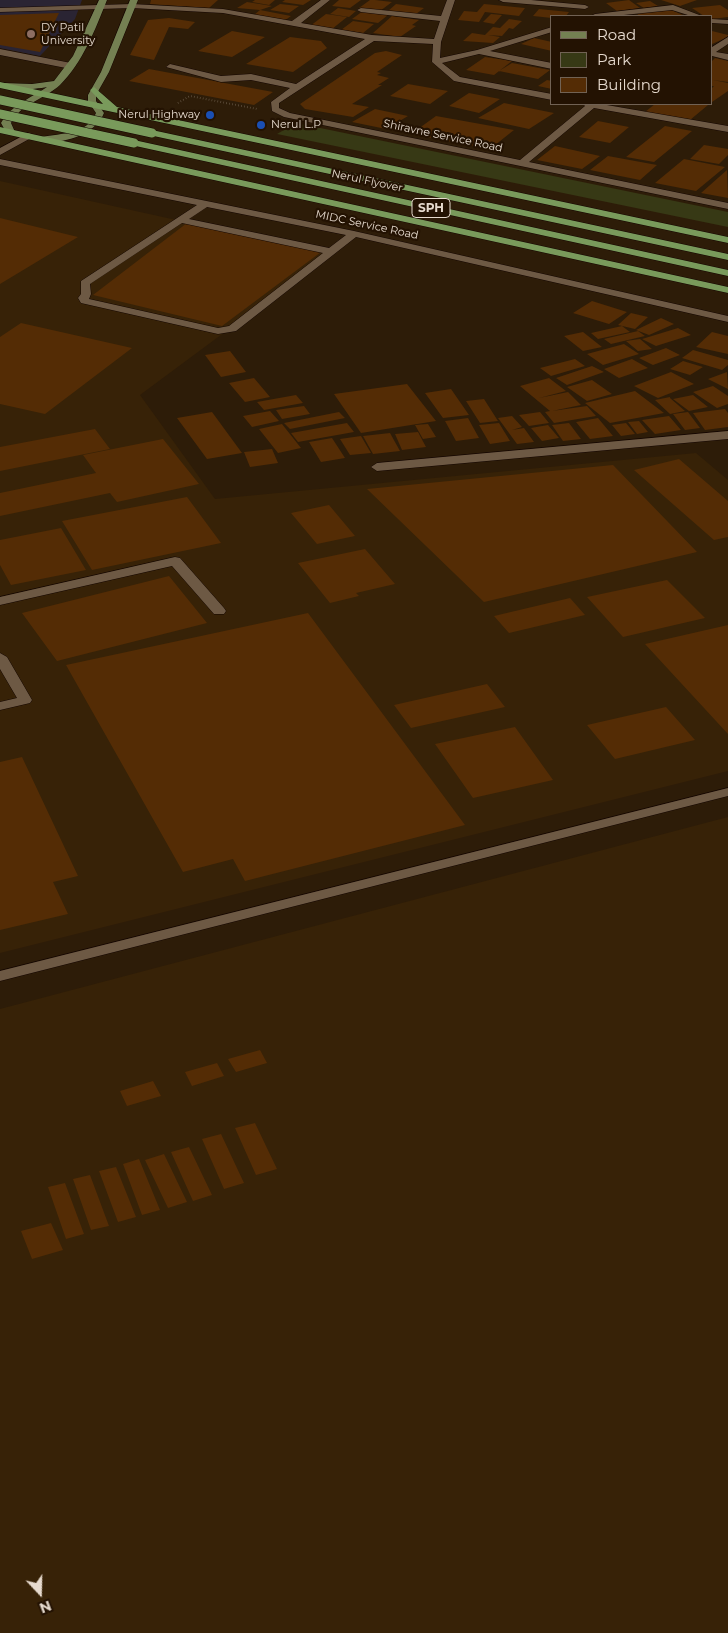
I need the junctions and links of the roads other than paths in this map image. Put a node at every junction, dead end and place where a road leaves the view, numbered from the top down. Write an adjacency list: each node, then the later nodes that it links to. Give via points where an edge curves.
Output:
1 (326, 0): 16 (street)
2 (451, 0): 13 (street)
3 (503, 0): 7 (street)
4 (592, 0): 7 (street)
5 (101, 3): 6 (street); 8 (street); 28 (main road)
6 (133, 3): 16 (street, via 227,8); 34 (main road)
7 (584, 7): 10 (street)
8 (1, 9)
9 (360, 10): 13 (street)
10 (596, 15)
11 (606, 15): 12 (street, via 673,7)
12 (695, 15)
13 (444, 19): 21 (street)
14 (713, 22): 15 (street); 17 (street)
15 (728, 22)
16 (292, 25): 19 (street)
17 (728, 28)
18 (550, 30): 24 (street)
19 (372, 38): 21 (street); 33 (street)
20 (728, 40): 22 (street)
21 (437, 42): 27 (street)
22 (713, 51)
23 (0, 52): 28 (street)
24 (479, 52): 27 (street); 29 (street)
25 (713, 52): 26 (street)
26 (728, 57)
27 (436, 62): 36 (street, via 457,78)
28 (71, 66): 31 (main road)
29 (550, 66)
30 (170, 67): 33 (street, via 221,79 251,77)
31 (57, 83): 32 (main road, via 32,87); 35 (main road)
32 (2, 86): 35 (highway)
33 (298, 87): 53 (street, Shiravne Service Road, via 275,102 275,109 287,115)
34 (94, 90): 42 (main road, via 92,101); 44 (highway, via 101,99)
35 (43, 94): 37 (highway); 43 (main road)
36 (550, 97)
37 (60, 98): 42 (highway); 43 (main road)
38 (0, 100): 60 (highway, Nerul Flyover / SPH, bridge)
39 (588, 105): 53 (street)
40 (595, 105): 45 (street)
41 (643, 105): 45 (street)
42 (95, 106): 44 (highway); 50 (main road, via 100,113 91,126)
43 (22, 107): 48 (main road, via 7,119)
44 (121, 111): 58 (highway)
45 (634, 112): 47 (street)
46 (0, 114): 61 (highway, Nerul Flyover / SPH, bridge)
47 (728, 129)
48 (5, 131): 49 (highway)
49 (28, 136): 50 (highway); 51 (street)
50 (45, 140): 62 (highway)
51 (0, 152)
52 (0, 162): 54 (street, MIDC Service Road)
53 (522, 163): 55 (street, Shiravne Service Road)
54 (206, 203): 56 (street); 57 (street, MIDC Service Road)
55 (728, 206)
56 (182, 220): 59 (street); 59 (street, via 85,283 85,301 218,331 232,329)
57 (354, 234): 59 (street); 63 (street, MIDC Service Road)
58 (728, 240)
59 (333, 252)
60 (728, 257)
61 (728, 273)
62 (728, 290)
63 (728, 319)
64 (728, 434): 65 (street)
65 (377, 467)
66 (0, 601): 67 (street, via 175,561)
67 (219, 611)
68 (0, 657): 69 (street, via 25,700)
69 (0, 706)
70 (728, 792): 71 (street)
71 (0, 976)

